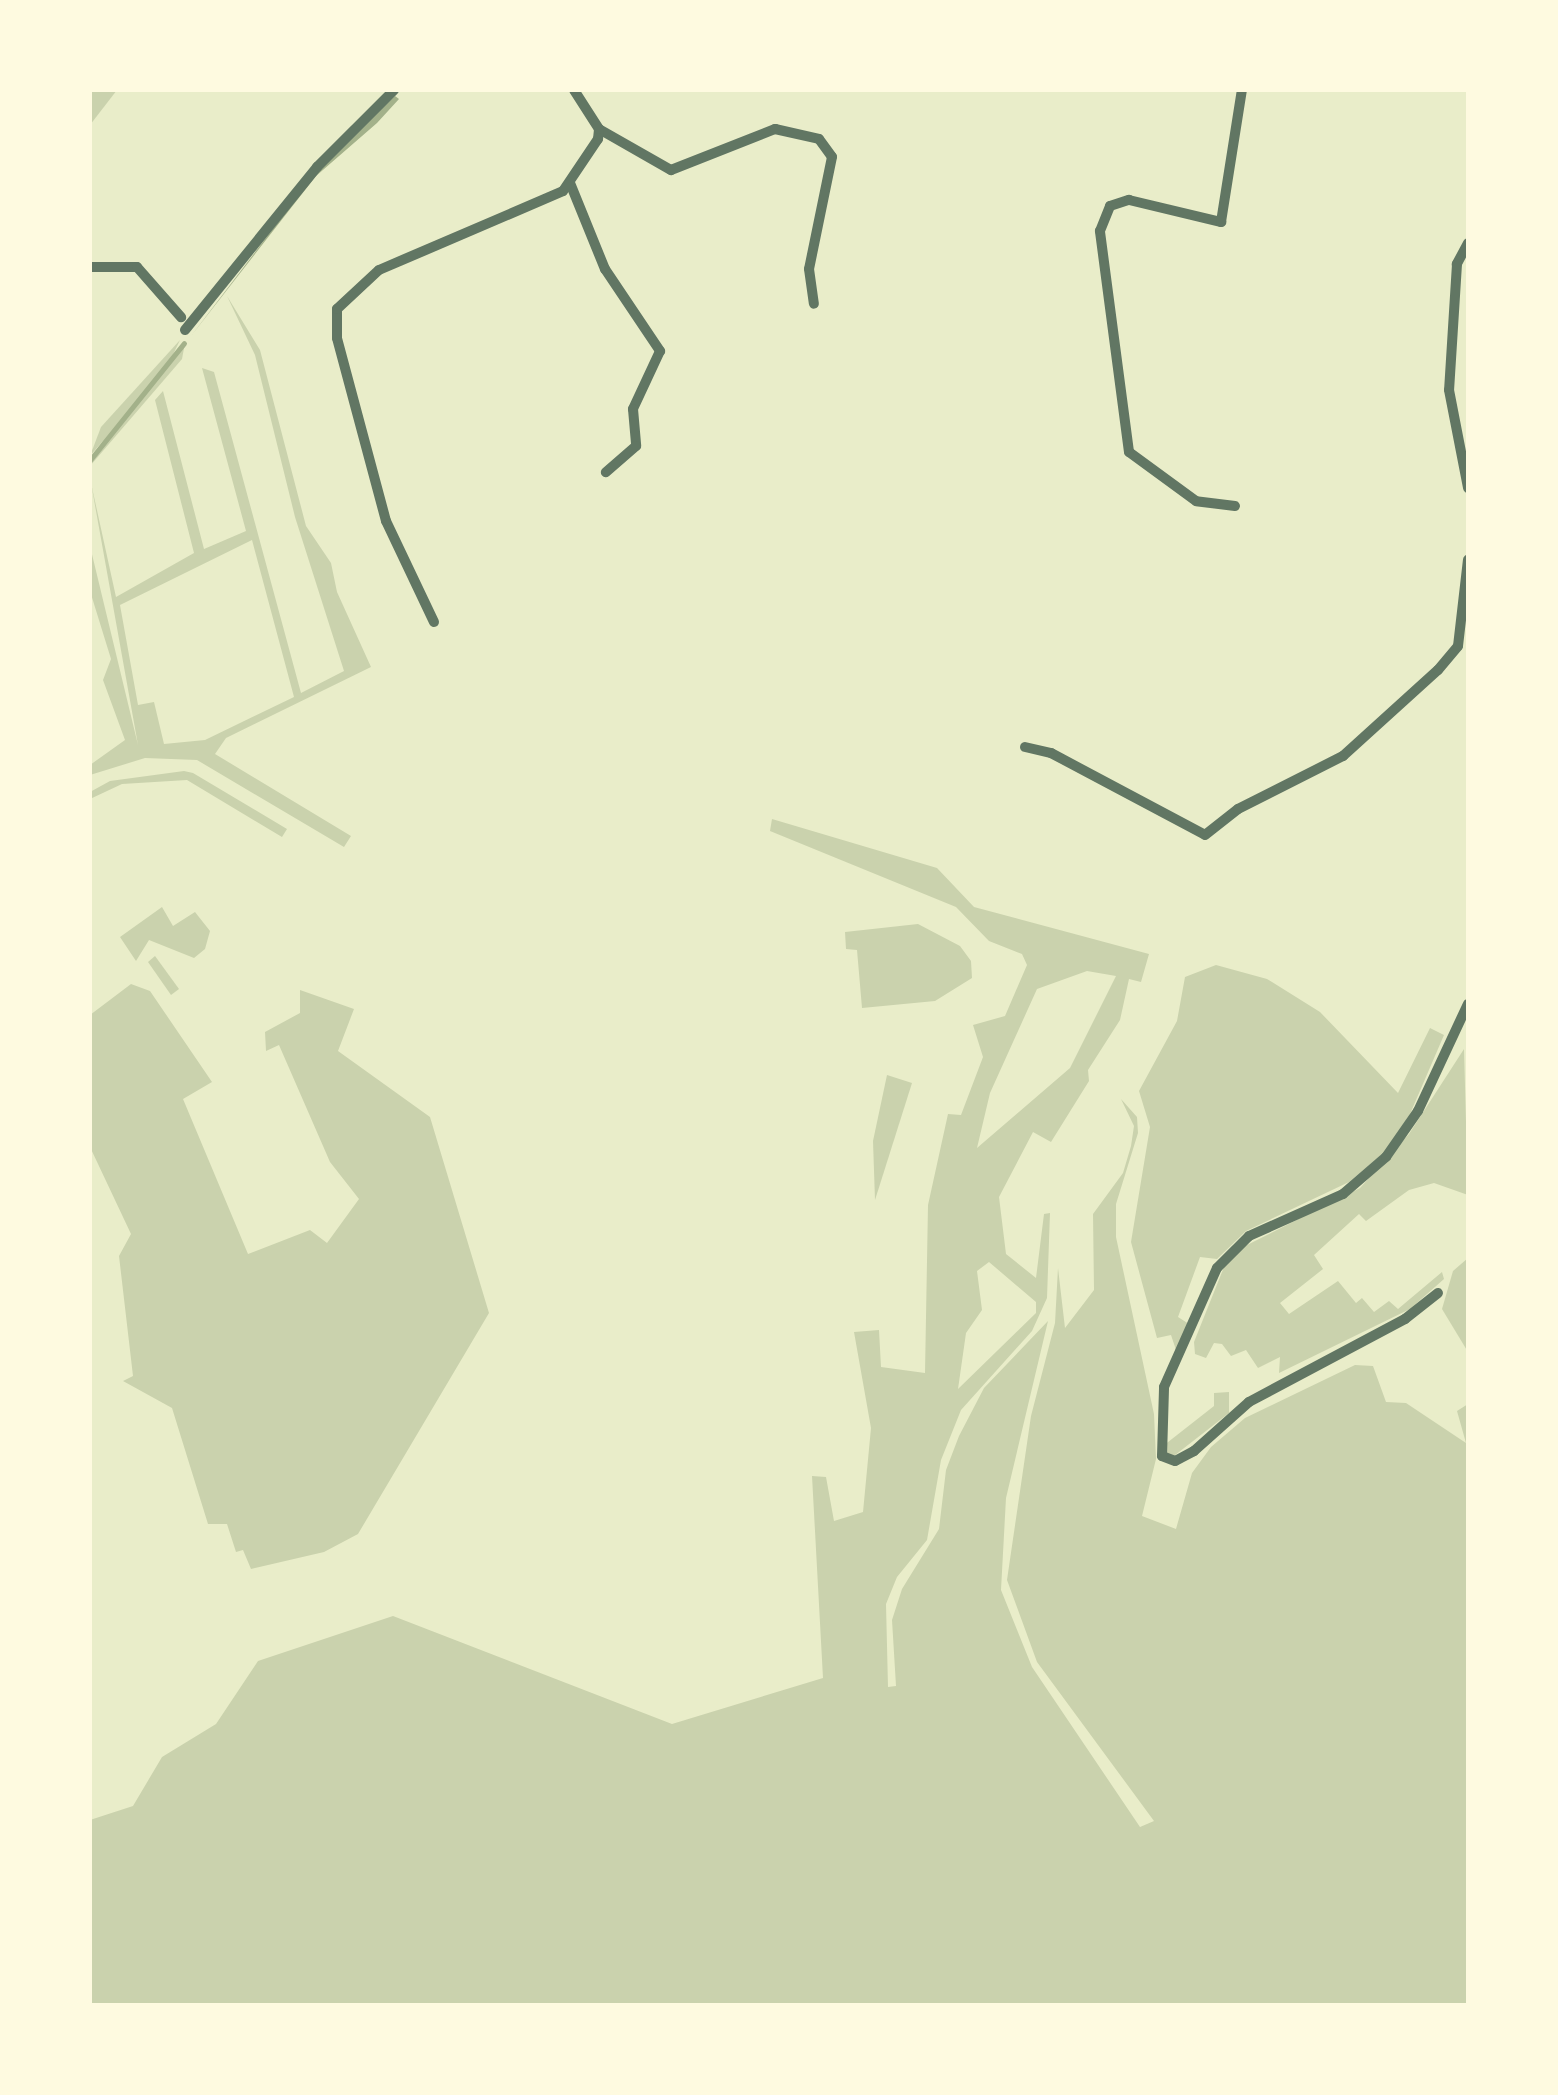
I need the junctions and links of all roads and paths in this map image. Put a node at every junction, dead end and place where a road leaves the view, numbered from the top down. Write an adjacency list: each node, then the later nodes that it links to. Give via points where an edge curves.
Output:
1 (394, 90): 10 (street, via 316,166)
2 (574, 90): 4 (street)
3 (1242, 90): 13 (street, via 1221,222 1129,200 1110,206 1100,231 1129,452 1196,500)
4 (600, 130): 5 (street); 8 (street, via 671,170 775,129 820,140 832,157 809,270)
5 (570, 183): 11 (street, via 605,269 660,351 633,409 636,446); 15 (street, via 379,270 337,310 337,338 386,521)
6 (1468, 243): 12 (street, via 1457,264 1449,390)
7 (90, 267): 9 (street, via 137,268)
8 (814, 304)
9 (181, 317)
10 (185, 330)
11 (606, 472)
12 (1468, 488)
13 (1235, 506)
14 (1468, 560): 16 (street)
15 (434, 622)
16 (1464, 640): 17 (street, via 1360,743 1308,779 1238,809 1205,835 1051,753)
17 (1025, 748)
18 (1468, 1004): 19 (street, via 1418,1112 1386,1157 1343,1194 1249,1236 1217,1268 1164,1387 1162,1456 1175,1461 1194,1451 1249,1402 1404,1319)
19 (1438, 1293)

